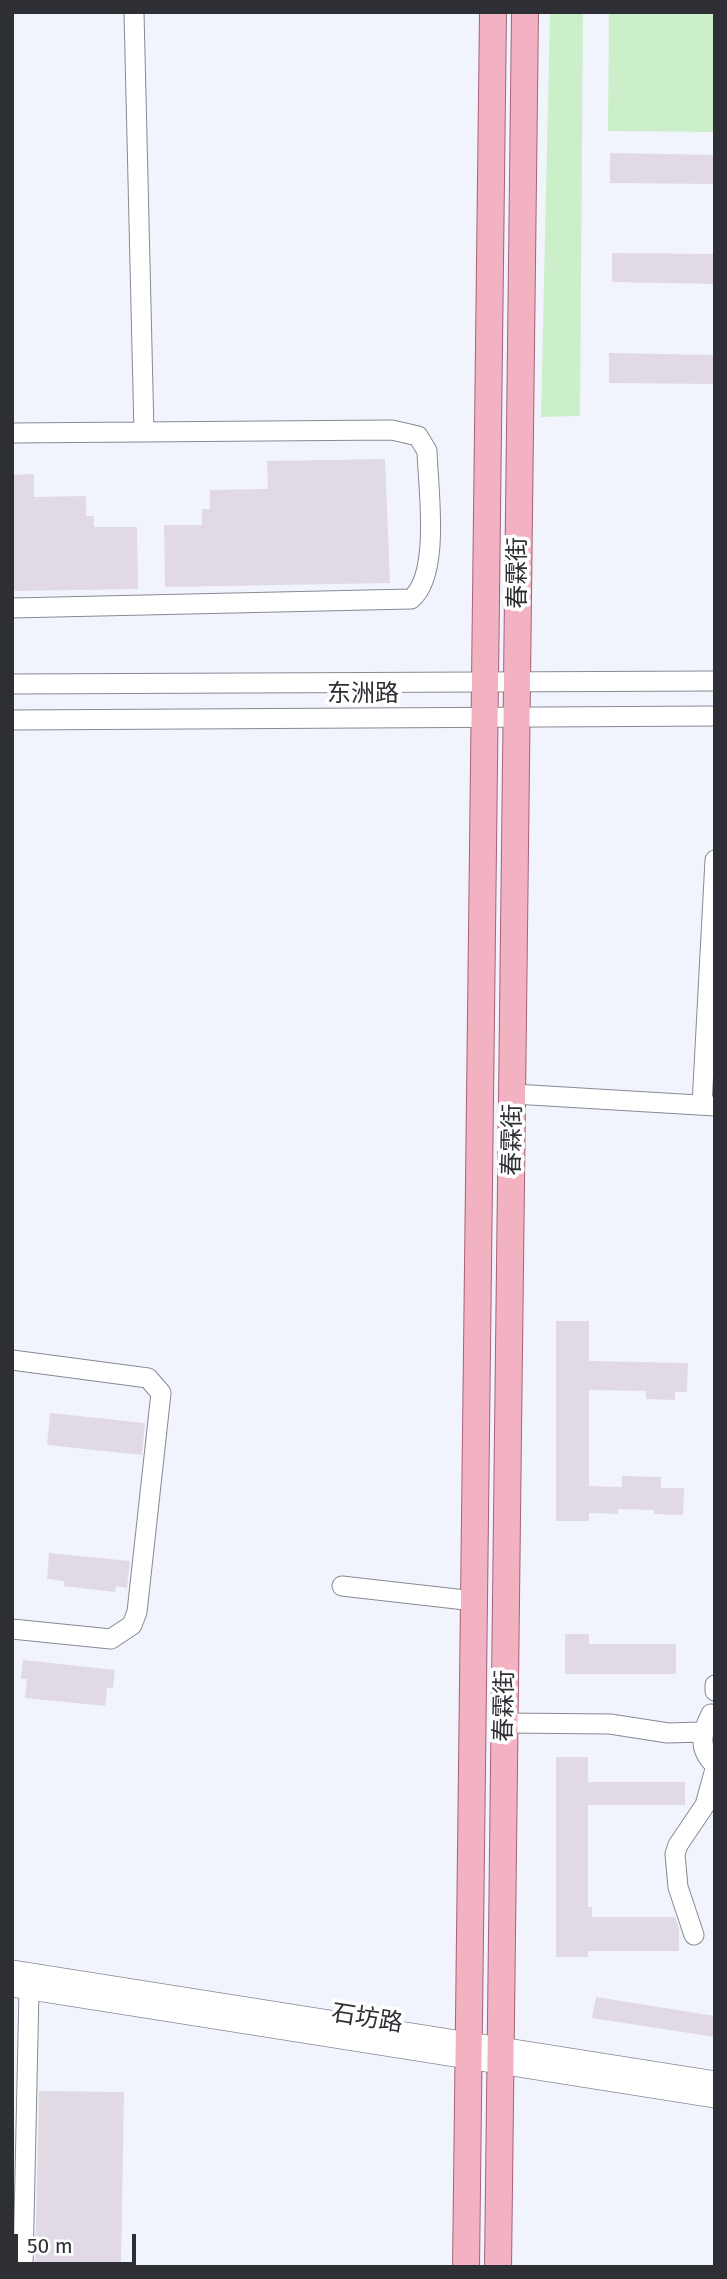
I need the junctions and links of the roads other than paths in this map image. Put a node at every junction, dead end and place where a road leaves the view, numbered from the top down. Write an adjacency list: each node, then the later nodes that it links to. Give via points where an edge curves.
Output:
1 (134, 12): 4 (street)
2 (493, 12): 8 (main road, 春霖街)
3 (525, 12): 9 (main road, 春霖街)
4 (144, 432): 5 (street); 6 (street, via 392,430 418,436 427,451 429,555 420,592 411,598)
5 (12, 433)
6 (12, 608)
7 (715, 681): 9 (street, 东洲路)
8 (485, 682): 9 (street, 东洲路); 10 (street, 东洲路); 13 (main road, 春霖街)
9 (517, 682): 12 (main road, 春霖街)
10 (12, 684)
11 (715, 716): 12 (street, 东洲路)
12 (517, 717): 13 (street, 东洲路); 16 (main road, 春霖街)
13 (485, 718): 14 (street, 东洲路); 20 (main road, 春霖街)
14 (12, 720)
15 (715, 860): 17 (street)
16 (514, 1094): 17 (street); 25 (main road, 春霖街)
17 (708, 1106)
18 (12, 1360): 21 (street, via 148,1378 161,1393 132,1625 111,1639)
19 (342, 1587): 20 (street)
20 (474, 1601): 31 (main road, 春霖街)
21 (12, 1629)
22 (715, 1685): 23 (street)
23 (715, 1691)
24 (715, 1715): 26 (street, via 711,1714)
25 (505, 1723): 26 (street, via 610,1724 668,1733); 32 (main road, 春霖街)
26 (701, 1732): 27 (street, via 706,1756)
27 (715, 1767): 28 (street, via 705,1805 676,1854 678,1887)
28 (694, 1935)
29 (12, 1970): 31 (street, 石坊路)
30 (21, 1988): 31 (street, 石坊路); 35 (street)
31 (468, 2052): 32 (street, 石坊路); 36 (main road, 春霖街)
32 (501, 2057): 33 (street, 石坊路); 34 (street, 石坊路); 37 (main road, 春霖街)
33 (715, 2081)
34 (715, 2098)
35 (23, 2267)
36 (466, 2267)
37 (498, 2267)

